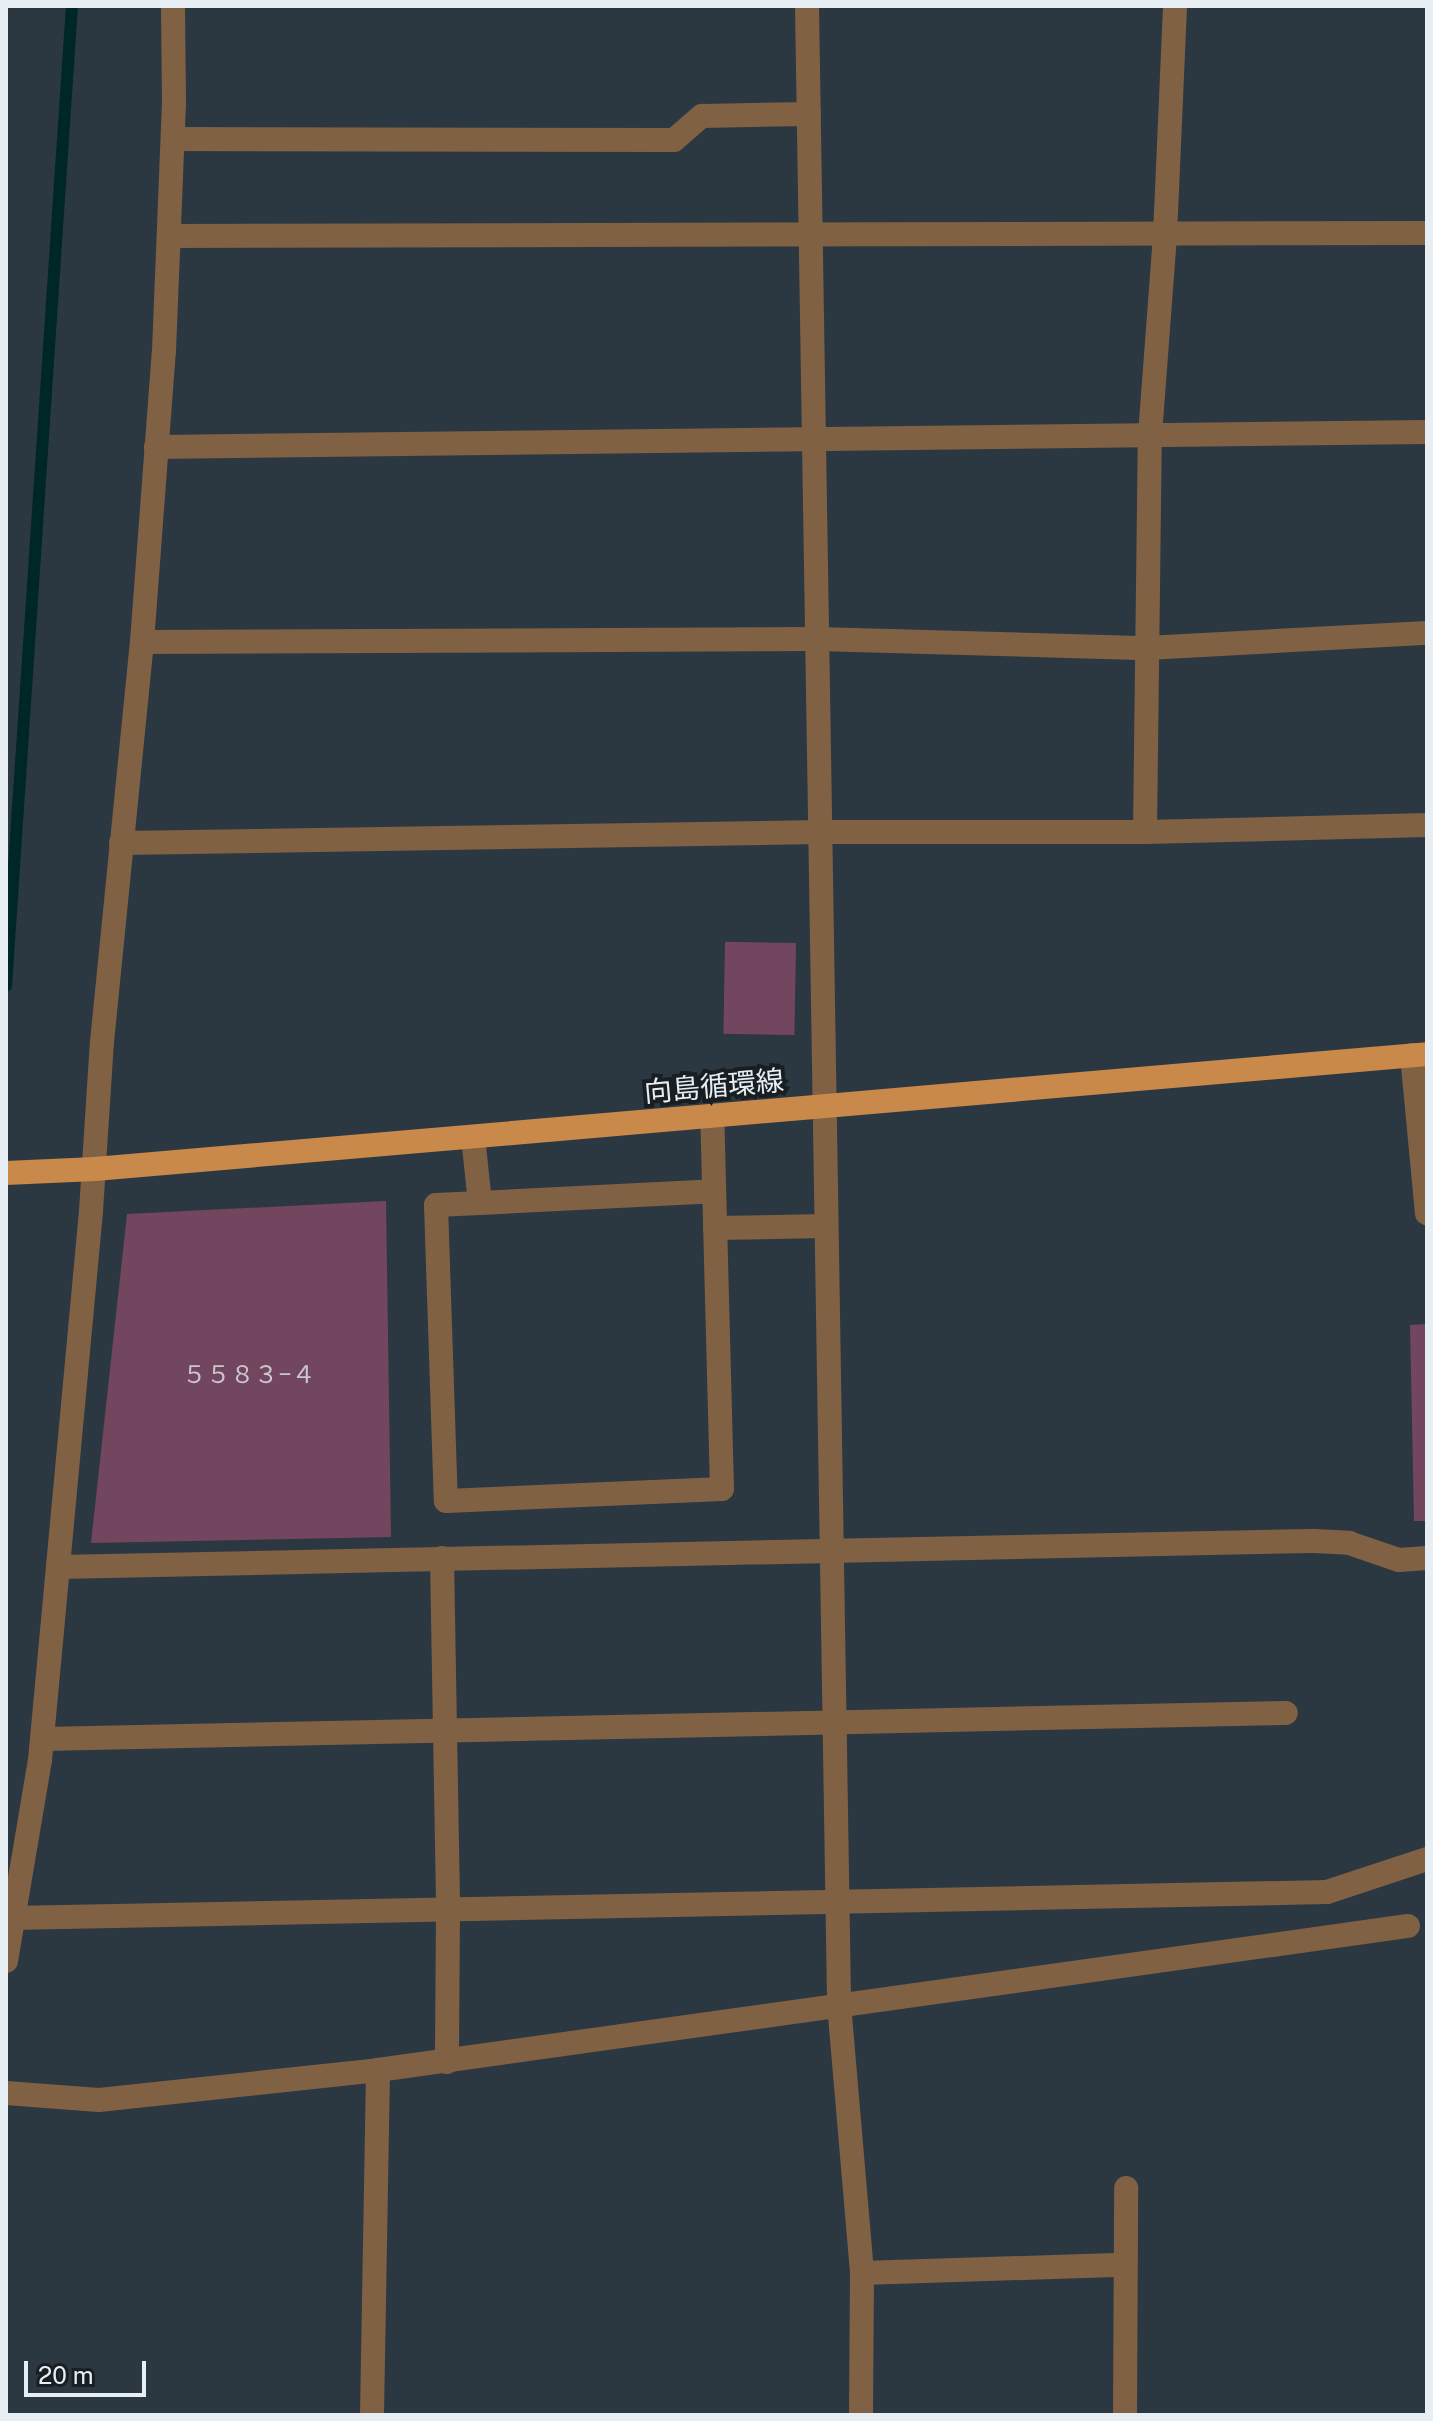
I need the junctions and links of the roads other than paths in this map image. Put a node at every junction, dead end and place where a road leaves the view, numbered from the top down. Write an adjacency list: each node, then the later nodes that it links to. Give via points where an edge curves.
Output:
1 (173, 6): 5 (street)
2 (807, 6): 4 (street)
3 (1175, 6): 9 (street)
4 (809, 114): 5 (street, via 702,116 674,140); 7 (street)
5 (173, 139): 8 (street)
6 (1427, 233): 9 (street)
7 (811, 235): 8 (street); 9 (street); 12 (street)
8 (169, 236): 13 (street)
9 (1165, 236): 11 (street)
10 (1427, 432): 11 (street)
11 (1150, 435): 12 (street); 17 (street)
12 (813, 438): 13 (street); 15 (street)
13 (156, 447): 16 (street)
14 (1427, 633): 17 (street)
15 (817, 639): 16 (street); 17 (street); 19 (street)
16 (142, 642): 21 (street)
17 (1147, 648): 20 (street)
18 (1427, 825): 20 (street)
19 (820, 832): 20 (street); 21 (street); 23 (street)
20 (1145, 832)
21 (121, 843): 27 (street)
22 (1419, 1055): 23 (main road, 向島循環線); 26 (street)
23 (824, 1107): 24 (main road, 向島循環線); 32 (street)
24 (712, 1117): 25 (main road, 向島循環線); 29 (street)
25 (473, 1137): 27 (main road, 向島循環線); 30 (street)
26 (1423, 1140): 31 (street)
27 (95, 1169): 28 (main road, 向島循環線); 37 (street)
28 (6, 1173)
29 (714, 1191): 30 (street); 33 (street)
30 (480, 1203): 33 (street, via 436,1205 446,1501 722,1489)
31 (1427, 1213)
32 (826, 1226): 33 (street); 34 (street)
33 (715, 1228)
34 (831, 1550): 35 (street); 36 (street, via 1314,1541 1349,1543 1399,1560); 39 (street)
35 (442, 1558): 37 (street); 40 (street)
36 (1427, 1558)
37 (58, 1567): 41 (street)
38 (1286, 1713): 39 (street)
39 (834, 1723): 40 (street); 43 (street)
40 (445, 1731): 41 (street); 44 (street)
41 (42, 1739): 45 (street)
42 (1427, 1859): 43 (street, via 1327,1892)
43 (837, 1902): 44 (street); 48 (street)
44 (448, 1909): 45 (street); 49 (street)
45 (11, 1918): 47 (street)
46 (1408, 1926): 48 (street)
47 (6, 1961)
48 (839, 2004): 49 (street); 54 (street)
49 (447, 2062): 50 (street)
50 (378, 2070): 51 (street, via 99,2100); 55 (street)
51 (6, 2093)
52 (1126, 2188): 53 (street)
53 (1123, 2265): 54 (street); 57 (street)
54 (862, 2273): 56 (street)
55 (372, 2415)
56 (861, 2415)
57 (1125, 2415)

